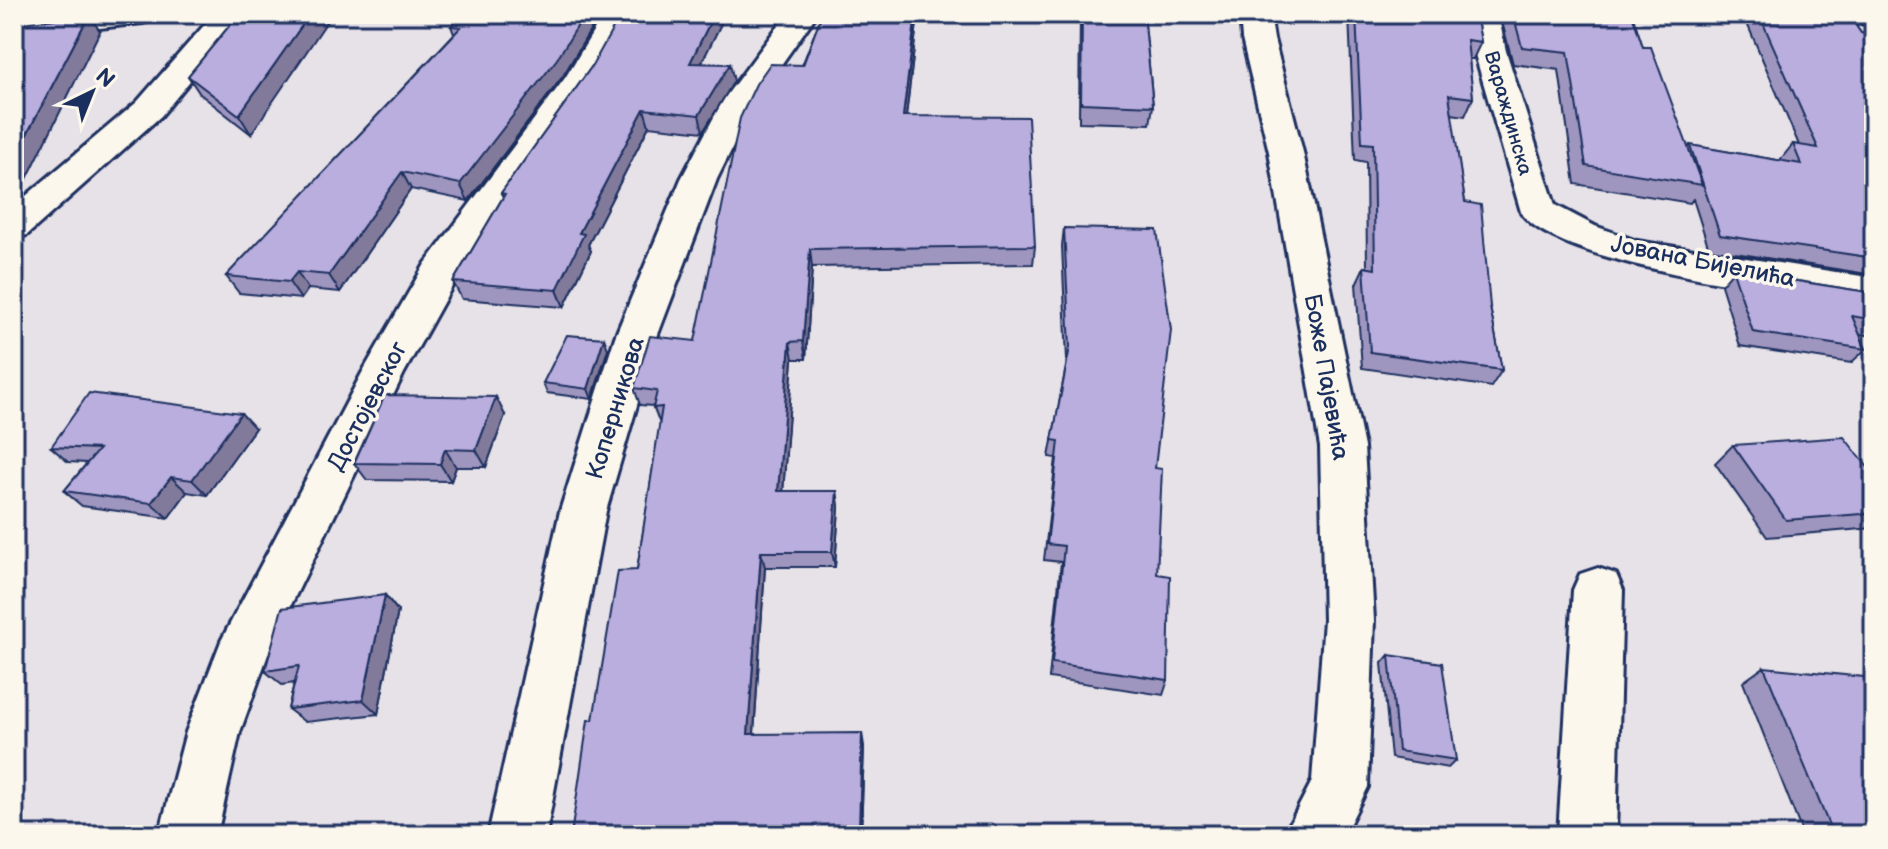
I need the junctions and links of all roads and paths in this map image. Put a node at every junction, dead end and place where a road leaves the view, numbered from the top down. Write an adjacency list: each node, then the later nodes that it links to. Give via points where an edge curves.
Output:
1 (142, 14): 7 (street)
2 (230, 14): 9 (street, via 149,109)
3 (619, 14): 12 (street, Достојевског, via 579,81 439,274 383,373 247,641 213,732)
4 (802, 14): 13 (street, Коперникова, via 740,100 699,179 636,337 583,511)
5 (1255, 14): 14 (street, Боже Пајевића, via 1342,447 1349,620 1340,787)
6 (1483, 14): 8 (street, Вараждинска)
7 (14, 29)
8 (1539, 212): 10 (street, Јована Бијелића, via 1633,253)
9 (14, 226)
10 (1874, 292)
11 (1598, 590): 15 (street)
12 (188, 835)
13 (517, 835)
14 (1313, 835)
15 (1587, 835)

